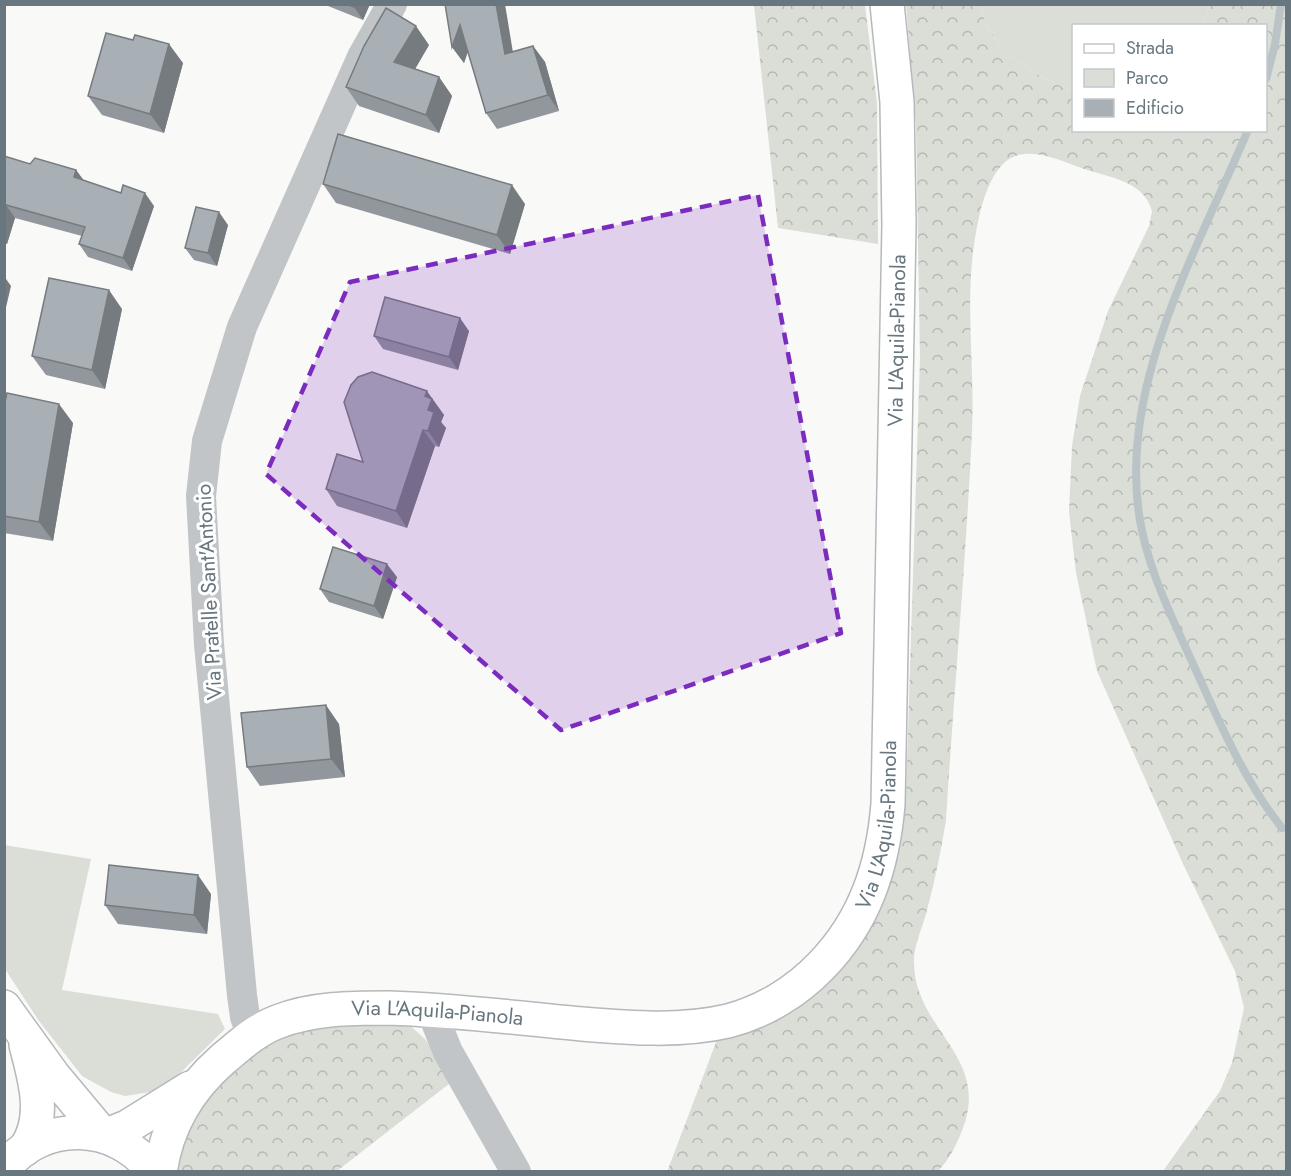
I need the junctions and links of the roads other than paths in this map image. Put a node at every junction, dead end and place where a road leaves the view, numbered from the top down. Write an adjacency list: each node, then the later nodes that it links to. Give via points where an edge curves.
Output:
1 (887, 4): 4 (main road, Via L'Aquila-Pianola, via 898,148 888,793 881,858 867,899 844,938 811,976 780,999 729,1021 641,1027)
2 (384, 13): 5 (street, Via Pratelle Sant'Antonio, via 242,327 215,411 203,468 209,644 244,1017)
3 (4, 1007): 6 (main road)
4 (431, 1010): 5 (main road, Via L'Aquila-Pianola, via 372,1008 317,1012 277,1022); 12 (street, via 448,1052)
5 (252, 1035): 7 (main road, Via L'Aquila-Pianola)
6 (25, 1038): 8 (main road); 9 (main road, via 38,1107 35,1128)
7 (196, 1084): 8 (main road, Via L'Aquila-Pianola, via 135,1122); 11 (main road, Via L'Aquila-Pianola, via 182,1103 171,1129)
8 (104, 1136): 9 (main road, via 63,1133 39,1140); 10 (main road, via 133,1150)
9 (15, 1159)
10 (153, 1172)
11 (160, 1172)
12 (516, 1172)

